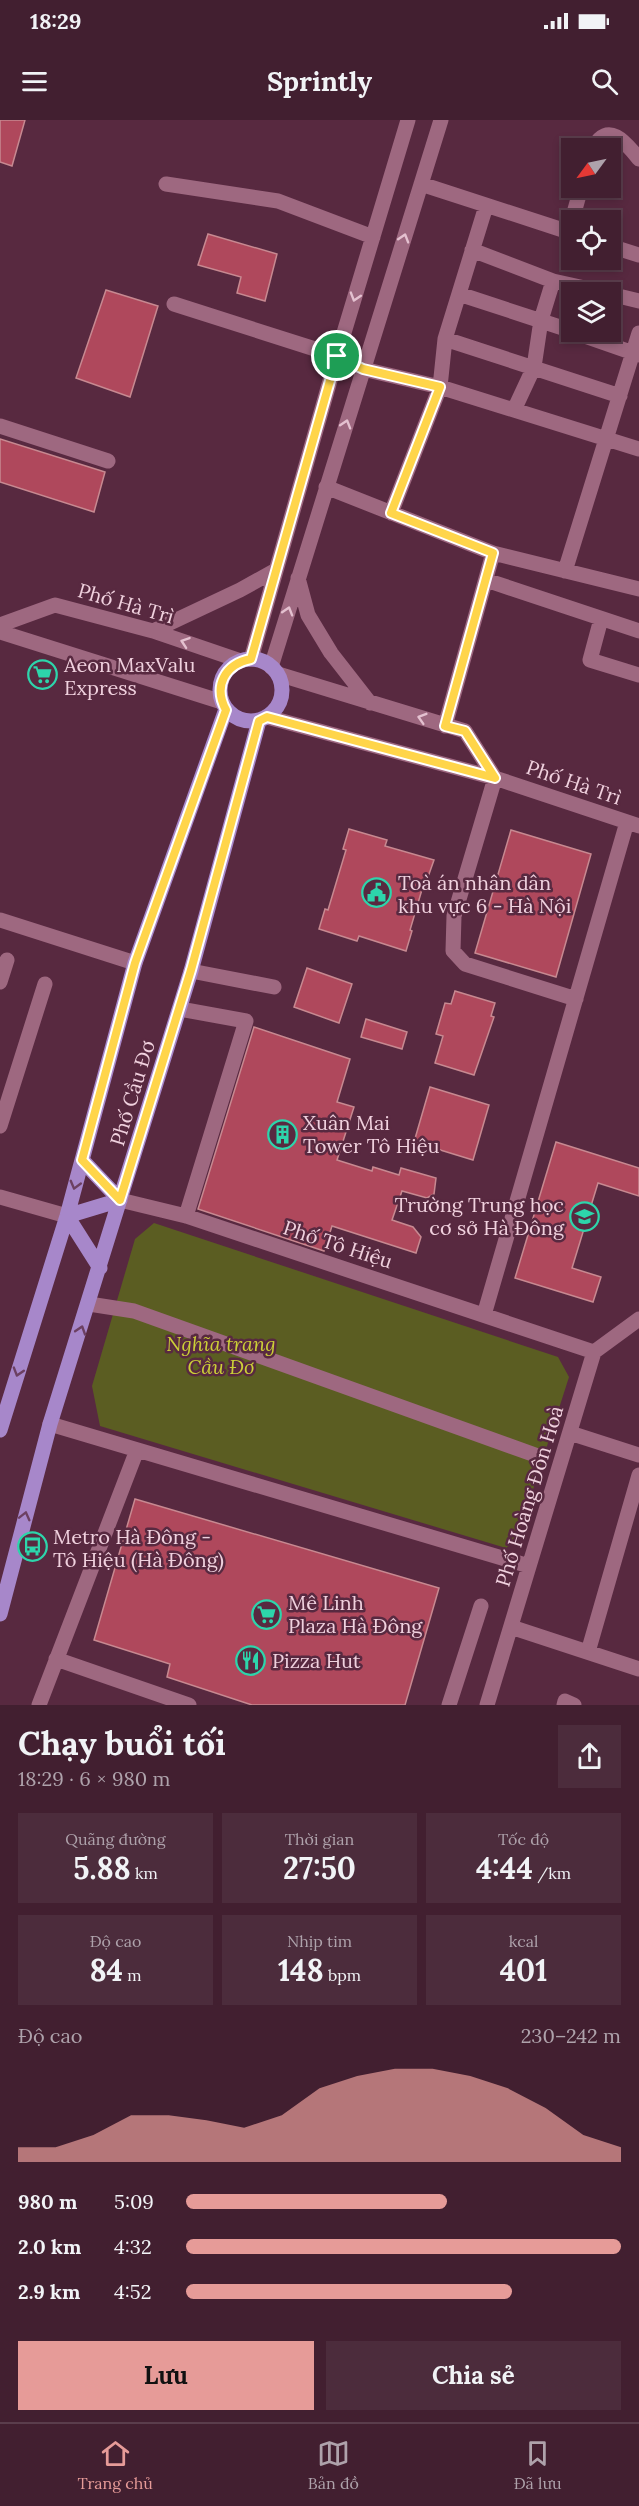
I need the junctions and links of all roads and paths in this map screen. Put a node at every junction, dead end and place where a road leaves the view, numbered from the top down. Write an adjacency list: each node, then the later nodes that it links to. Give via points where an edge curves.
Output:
1 (408, 120): 11 (street)
2 (441, 120): 8 (street)
3 (599, 138): 4 (street, via 614,134)
4 (620, 138)
5 (621, 139): 6 (street)
6 (639, 159)
7 (166, 184): 11 (street, via 278,201)
8 (421, 184): 9 (street); 29 (street, one-way to 8)
9 (486, 206): 10 (street); 13 (street)
10 (561, 225)
11 (373, 237): 27 (street, one-way to 27)
12 (621, 249): 14 (street)
13 (472, 250): 15 (street); 17 (street)
14 (639, 255)
15 (553, 281): 16 (street); 21 (street)
16 (561, 283)
17 (459, 294): 21 (street); 24 (street)
18 (621, 297): 19 (street)
19 (639, 301)
20 (174, 304): 27 (street)
21 (541, 320): 22 (street); 28 (street)
22 (561, 327)
23 (639, 333): 26 (street)
24 (445, 339): 28 (street); 30 (street)
25 (603, 342): 26 (street)
26 (636, 354): 31 (street)
27 (337, 356): 29 (street); 40 (street)
28 (534, 366): 31 (street); 32 (street)
29 (363, 369): 30 (street); 37 (street, one-way to 29)
30 (440, 387): 32 (street); 38 (street)
31 (620, 396): 34 (street)
32 (514, 410): 34 (street)
33 (0, 426): 36 (street)
34 (606, 440): 35 (street); 41 (street)
35 (639, 449)
36 (108, 461)
37 (326, 487): 38 (street); 42 (street)
38 (391, 513): 39 (street)
39 (493, 553): 41 (street); 43 (street)
40 (276, 570): 47 (street); 50 (street)
41 (565, 571): 44 (street)
42 (298, 578): 51 (street, one-way to 42); 53 (street, via 308,615 331,653)
43 (486, 580): 45 (street); 56 (street)
44 (639, 589)
45 (601, 619): 48 (street); 52 (street, via 590,660)
46 (0, 624): 47 (street, Phố Hà Trì, via 55,605)
47 (153, 631): 50 (street, Phố Hà Trì, one-way to 47)
48 (639, 631)
49 (0, 632): 54 (street)
50 (246, 660): 51 (main road, via 262,661); 54 (main road, via 224,674 220,683)
51 (275, 671): 53 (street, Phố Hà Trì); 55 (main road, via 282,683 280,703)
52 (639, 675)
53 (370, 703): 56 (street, Phố Hà Trì, one-way to 53)
54 (224, 706): 55 (main road, via 241,720); 61 (main road, Phố Cầu Đơ)
55 (263, 719): 57 (street, Phố Hà Trì); 62 (main road, Phố Cầu Đơ)
56 (445, 726): 57 (street, Phố Hà Trì, via 465,731)
57 (495, 778): 58 (street, Phố Hà Trì); 66 (street, via 454,916 453,951 465,964)
58 (633, 824): 66 (street)
59 (0, 920): 61 (street)
60 (7, 960): 63 (street)
61 (135, 963): 69 (main road, Phố Cầu Đơ)
62 (191, 970): 65 (street); 67 (main road, Phố Cầu Đơ)
63 (0, 982)
64 (45, 984): 68 (street)
65 (274, 987)
66 (576, 999): 76 (street)
67 (180, 1009): 71 (main road, Phố Cầu Đơ); 73 (street, via 246,1020)
68 (0, 1126)
69 (82, 1160): 71 (main road); 72 (main road, Phố Cầu Đơ, one-way to 72)
70 (0, 1197): 72 (street)
71 (120, 1200): 72 (main road); 73 (street, Phố Tô Hiệu); 74 (main road, Phố Cầu Đơ)
72 (67, 1216): 74 (main road); 80 (main road, Phố Cầu Đơ, one-way to 80)
73 (186, 1216): 76 (street, Phố Tô Hiệu)
74 (100, 1268): 75 (main road, Phố Cầu Đơ)
75 (89, 1304): 79 (main road, Phố Cầu Đơ, one-way to 75); 84 (street, via 134,1311)
76 (484, 1315): 78 (street, Phố Tô Hiệu)
77 (639, 1319): 78 (street)
78 (594, 1352): 81 (street, Phố Hoàng Đôn Hoà)
79 (50, 1424): 82 (street); 88 (main road, Phố Cầu Đơ, one-way to 79)
80 (0, 1430)
81 (570, 1433): 83 (street); 86 (street, Phố Hoàng Đôn Hoà)
82 (137, 1450): 86 (street); 91 (street)
83 (639, 1455)
84 (537, 1456)
85 (639, 1475): 90 (street)
86 (529, 1566): 89 (street, Phố Hoàng Đôn Hoà)
87 (481, 1606): 95 (street)
88 (0, 1614)
89 (511, 1627): 90 (street); 96 (street, Phố Hoàng Đôn Hoà)
90 (588, 1652): 92 (street)
91 (56, 1659): 93 (street); 94 (street)
92 (639, 1669)
93 (39, 1705)
94 (189, 1705)
95 (449, 1705)
96 (488, 1705)
97 (564, 1705): 98 (street, via 565,1701)
98 (574, 1705)

